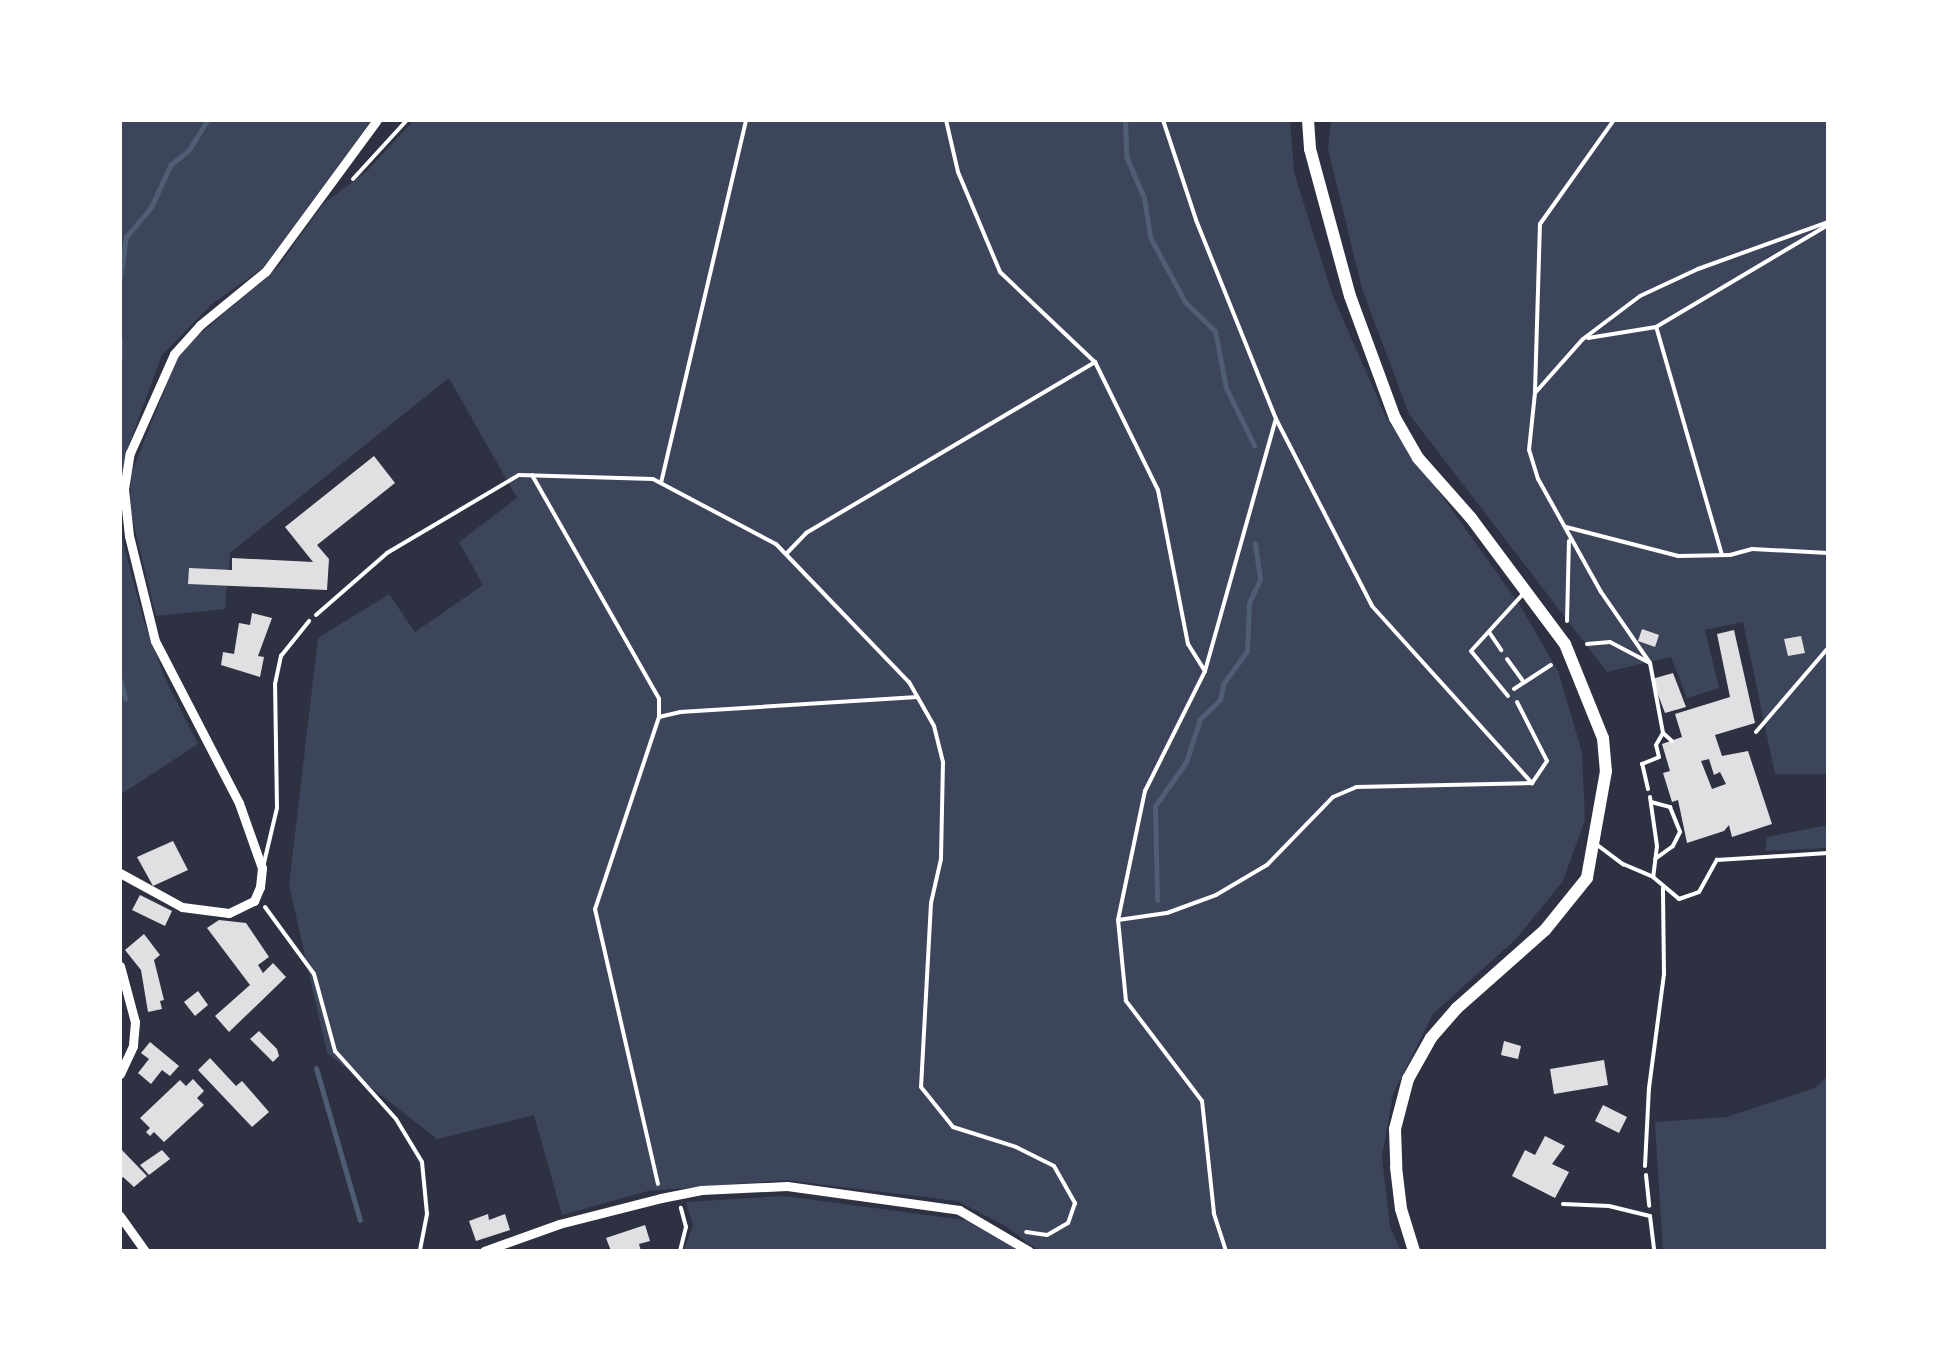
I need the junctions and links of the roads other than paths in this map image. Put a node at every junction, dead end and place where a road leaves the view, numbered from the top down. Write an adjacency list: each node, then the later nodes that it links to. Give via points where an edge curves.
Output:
1 (377, 120): 15 (street, via 266,272 174,354 130,453 124,489 128,536 156,641 239,803)
2 (1308, 120): 3 (main road, via 1350,296 1395,418 1418,458)
3 (1526, 591): 5 (lane); 12 (main road, via 1564,644 1604,738)
4 (309, 622): 15 (lane, via 281,656 275,684 278,808)
5 (1489, 632): 7 (lane); 8 (lane, via 1471,651)
6 (1828, 648): 10 (lane)
7 (1500, 650)
8 (1508, 696)
9 (1828, 723): 11 (lane)
10 (1756, 732)
11 (1828, 768)
12 (1596, 844): 17 (lane); 29 (main road, via 1587,878 1545,930 1457,1008 1408,1079 1395,1129 1401,1209)
13 (1828, 854): 18 (lane, via 1717,860 1699,892 1680,899)
14 (1655, 859): 14 (lane, via 1650,800 1670,806 1680,832); 17 (lane)
15 (262, 868): 16 (street, via 256,896 229,914 182,907)
16 (120, 873)
17 (1653, 877): 18 (lane)
18 (1663, 888): 23 (lane, via 1664,974)
19 (120, 966): 21 (street, via 135,1022)
20 (120, 1042): 21 (street)
21 (133, 1046): 22 (street)
22 (120, 1074)
23 (1645, 1166)
24 (1563, 1204): 30 (lane, via 1650,1216)
25 (120, 1216): 26 (street)
26 (145, 1251)
27 (484, 1251): 28 (street, via 657,1199 787,1186 959,1210)
28 (1029, 1251)
29 (1414, 1251)
30 (1654, 1251)

